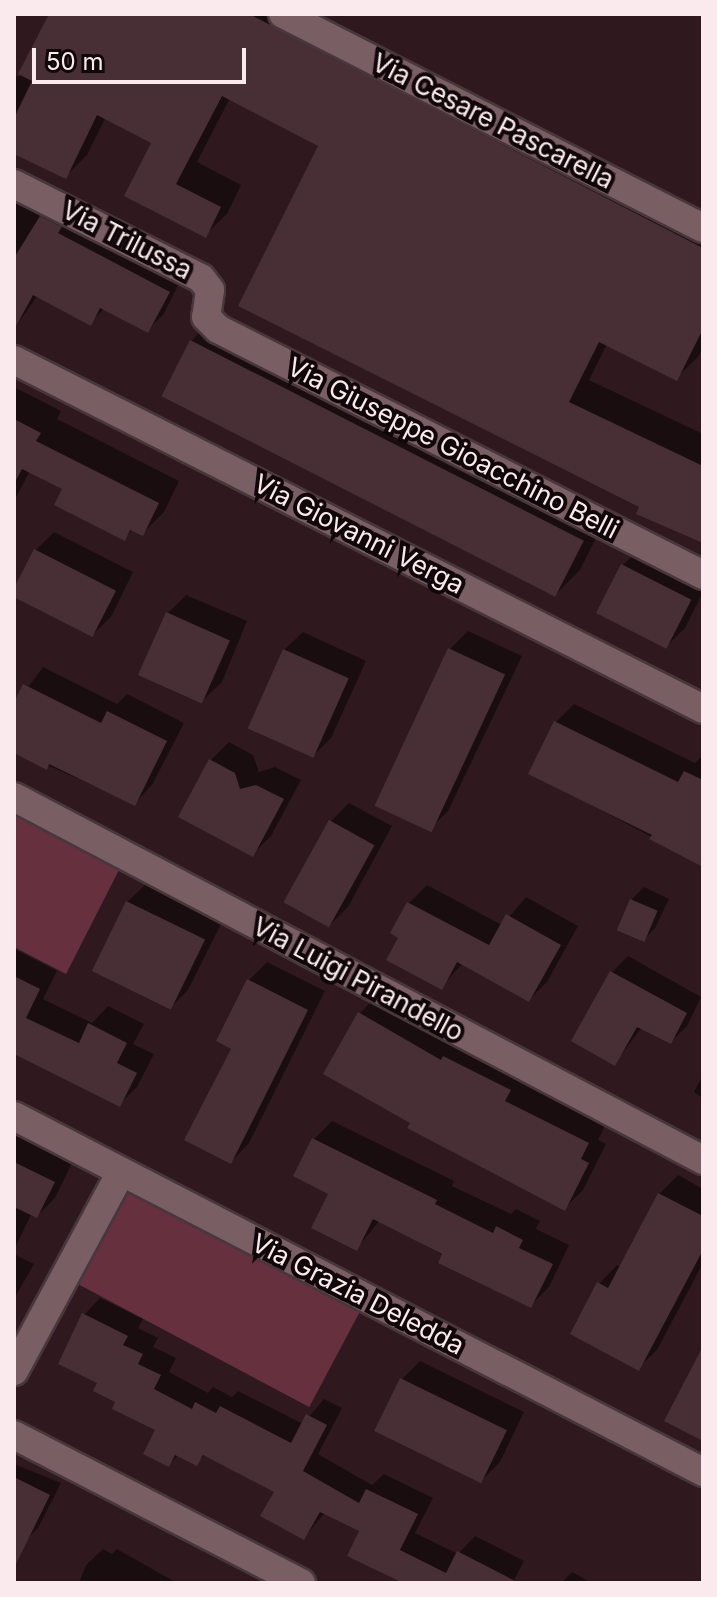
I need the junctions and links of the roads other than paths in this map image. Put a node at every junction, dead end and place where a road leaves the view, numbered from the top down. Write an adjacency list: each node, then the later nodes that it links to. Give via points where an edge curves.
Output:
1 (283, 14): 3 (street, Via Cesare Pascarella)
2 (14, 184): 4 (street, Via Trilussa, via 201,278 210,290)
3 (703, 228)
4 (206, 317): 6 (street, Via Giuseppe Gioacchino Belli, via 218,329)
5 (14, 360): 7 (street, Via Giovanni Verga)
6 (703, 575)
7 (703, 709)
8 (14, 797): 10 (street, Via Luigi Pirandello)
9 (14, 1116): 11 (street, Via Grazia Deledda)
10 (703, 1160)
11 (121, 1172): 12 (street); 14 (street, Via Grazia Deledda)
12 (14, 1371)
13 (14, 1435): 15 (street)
14 (703, 1472)
15 (301, 1583)

